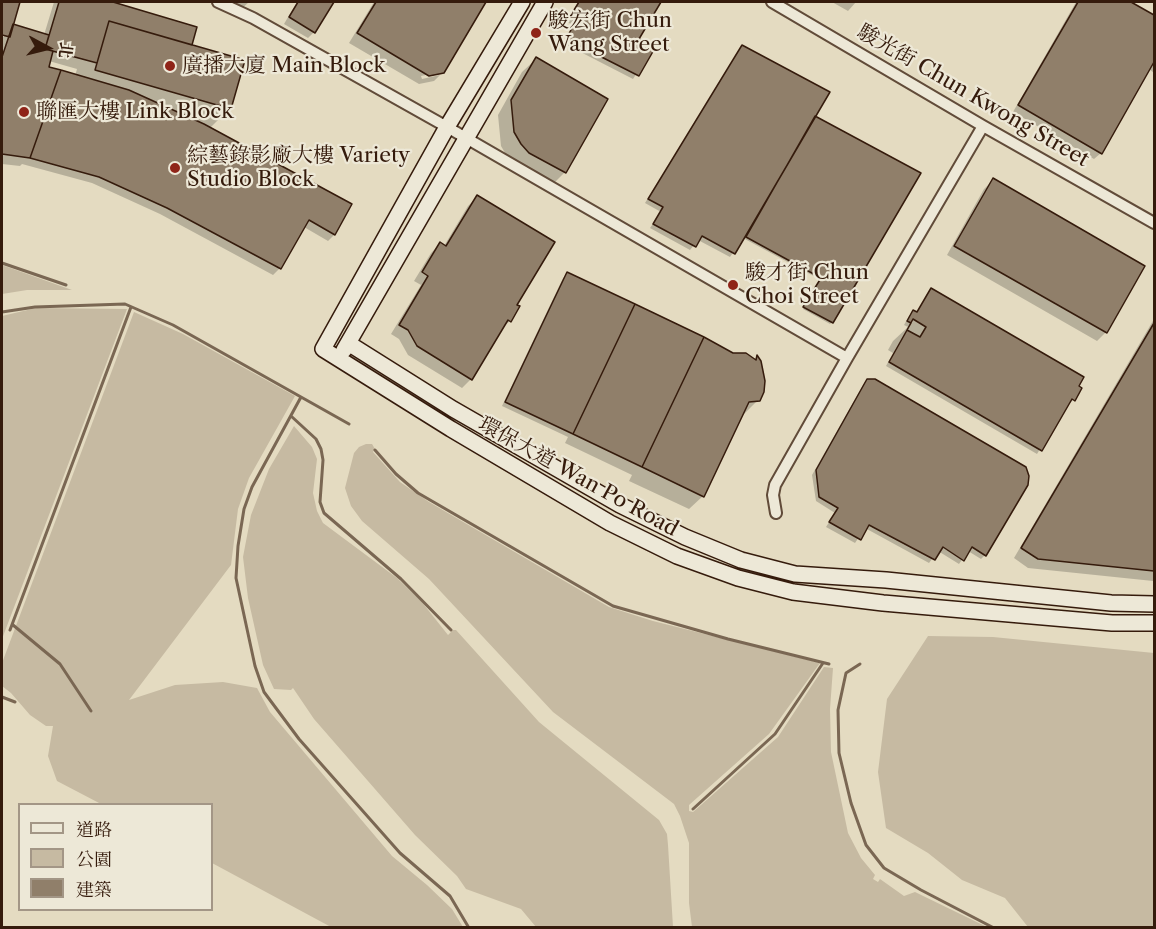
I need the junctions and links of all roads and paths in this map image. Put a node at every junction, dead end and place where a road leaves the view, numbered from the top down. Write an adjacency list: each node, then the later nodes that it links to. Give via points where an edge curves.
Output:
1 (218, 2): 6 (street)
2 (522, 2): 6 (main road)
3 (545, 2): 7 (main road)
4 (772, 2): 5 (street, 駿光街 Chun Kwong Street)
5 (983, 126): 8 (street, 駿光街 Chun Kwong Street); 10 (street)
6 (447, 127): 7 (street); 11 (main road, 環保大道 Wan Po Road, via 323,349)
7 (466, 138): 9 (main road); 10 (street)
8 (1155, 223)
9 (348, 343): 11 (main road); 13 (main road, 環保大道 Wan Po Road, via 620,505 741,560 795,574)
10 (846, 358): 12 (street, via 775,485)
11 (340, 359): 14 (main road, 環保大道 Wan Po Road, via 610,523 677,556 738,578 793,592 883,603 1112,623)
12 (776, 513)
13 (1155, 604)
14 (1155, 623)

